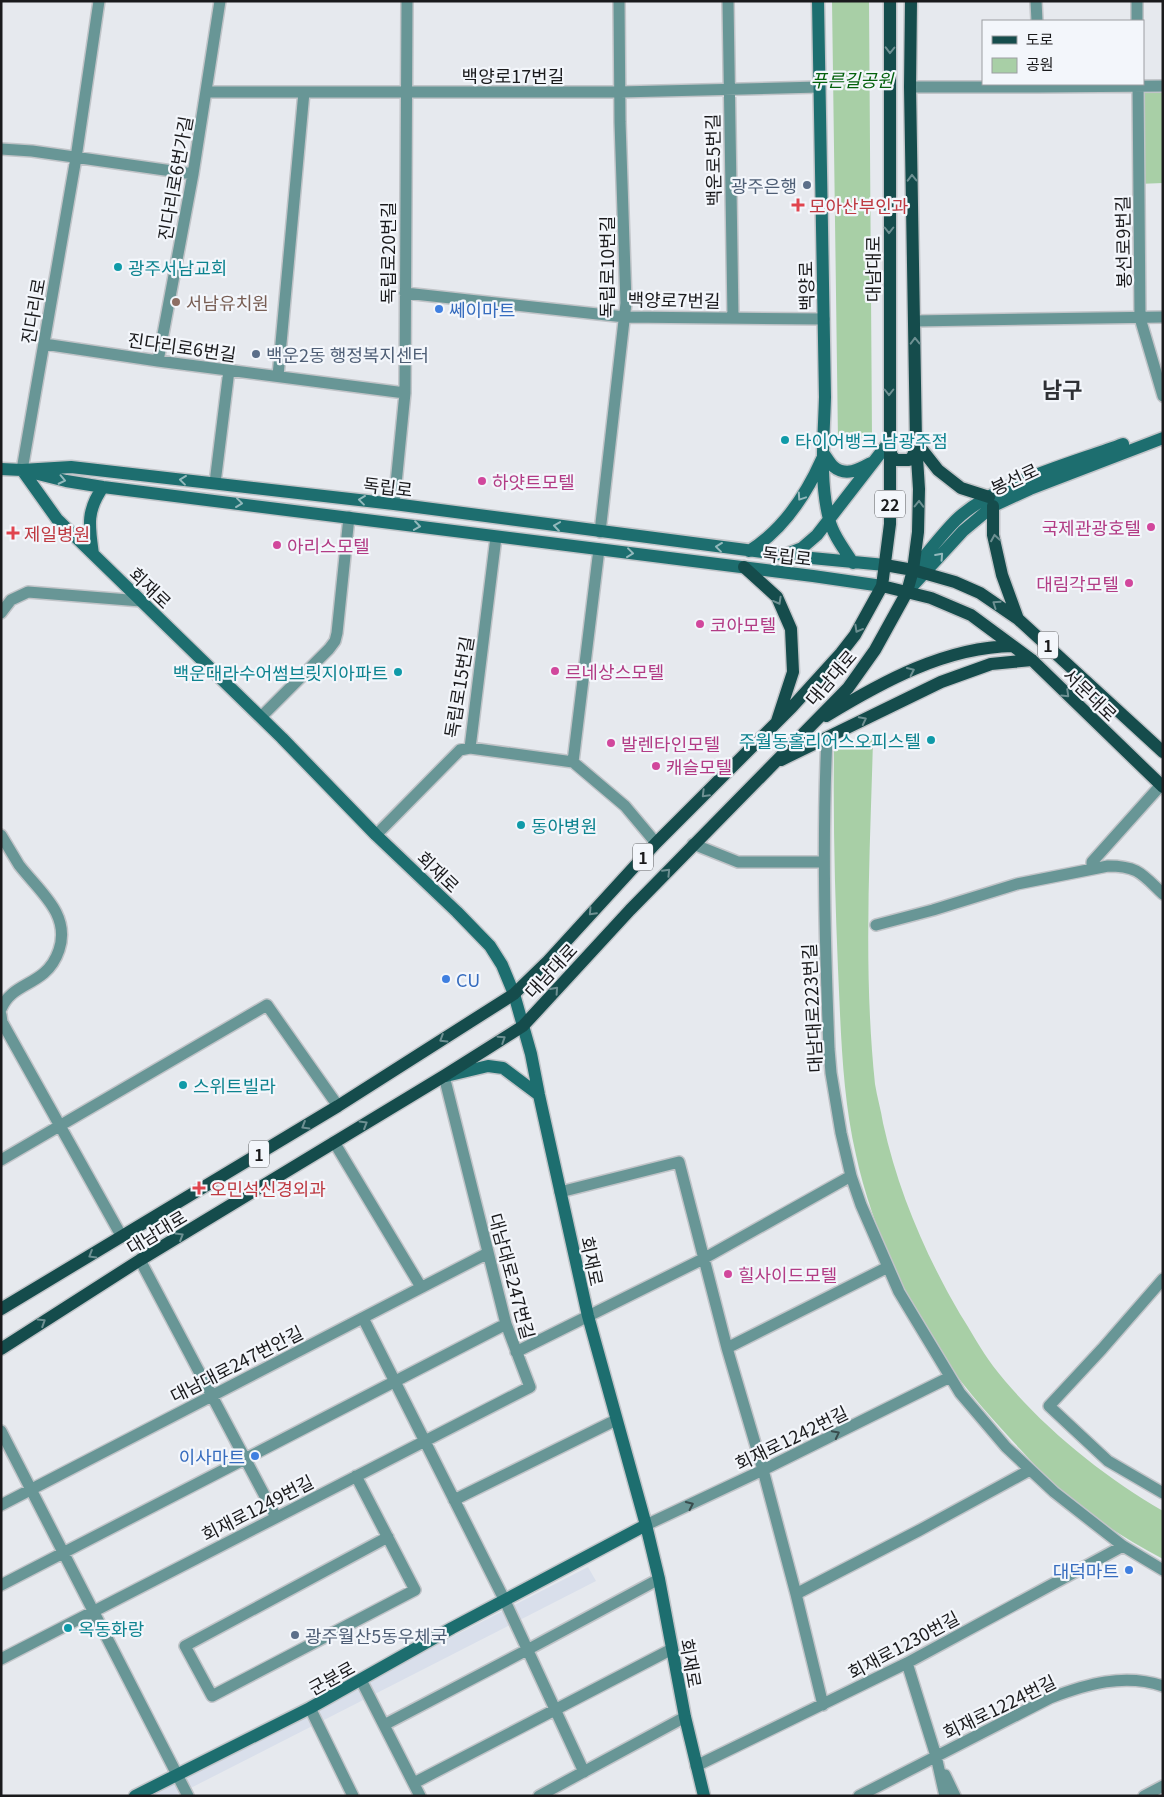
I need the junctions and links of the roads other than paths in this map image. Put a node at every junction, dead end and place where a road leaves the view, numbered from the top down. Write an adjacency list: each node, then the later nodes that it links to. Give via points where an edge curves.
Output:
1 (99, 1): 24 (street, 진다리로)
2 (220, 1): 19 (street, 진다리로6번가길)
3 (407, 1): 22 (street, 독립로20번길)
4 (619, 1): 21 (street, 독립로10번길)
5 (728, 1): 18 (street, 백운로5번길)
6 (818, 1): 16 (main road, 백양로)
7 (890, 1): 42 (main road, 대남대로 / 22, one-way to 42)
8 (911, 1): 17 (main road, 대남대로)
9 (1036, 1): 11 (street)
10 (1137, 1): 12 (street)
11 (1036, 20)
12 (1137, 20)
13 (1037, 85): 14 (street); 17 (street)
14 (1138, 85): 15 (street); 29 (street, 봉선로9번길)
15 (1163, 86)
16 (819, 87): 18 (street, 백양로17번길); 31 (main road, 백양로)
17 (910, 87): 32 (main road, 대남대로, one-way to 17)
18 (728, 88): 21 (street, 백양로17번길); 28 (street, 백운로5번길)
19 (206, 92): 20 (street, 백양로17번길); 25 (street, 진다리로6번가길)
20 (304, 92): 22 (street, 백양로17번길); 36 (street)
21 (620, 92): 22 (street, 백양로17번길); 27 (street, 독립로10번길)
22 (406, 93): 26 (street, 독립로20번길)
23 (1, 149): 24 (street)
24 (76, 158): 25 (street); 33 (street, 진다리로)
25 (193, 174): 34 (street, 진다리로6번가길)
26 (405, 293): 27 (street, 백양로7번길); 37 (street, 독립로20번길)
27 (625, 317): 28 (street, 백양로7번길); 54 (street, 독립로10번길)
28 (733, 317): 31 (street, 백양로7번길)
29 (1140, 318): 30 (street); 32 (street); 38 (street, 봉선로9번길)
30 (1163, 318)
31 (824, 319): 43 (main road, 백양로)
32 (914, 321): 41 (main road, 대남대로, one-way to 32)
33 (44, 344): 34 (street, 진다리로6번길); 47 (street, 진다리로)
34 (158, 361): 35 (street, 진다리로6번길)
35 (229, 370): 36 (street, 진다리로6번길); 48 (street)
36 (278, 376): 37 (street, 진다리로6번길)
37 (405, 392): 51 (street, 독립로20번길)
38 (1163, 396)
39 (1163, 429): 44 (main road, 봉선로)
40 (1163, 438): 44 (main road, 봉선로)
41 (916, 442): 42 (main road, via 913,456 908,460 896,460); 50 (main road, via 938,470 953,482); 63 (main road, 대남대로, one-way to 41)
42 (889, 445): 45 (main road); 61 (main road, 대남대로 / 22, via 890,524)
43 (824, 454): 45 (main road, via 833,467 845,472 859,470); 53 (main road, 백양로); 57 (main road, 독립로, one-way to 57, via 793,509 777,529)
44 (1095, 459): 50 (main road, 봉선로, via 1026,480)
45 (876, 460): 53 (main road)
46 (1, 468): 47 (main road, 독립로)
47 (22, 470): 48 (main road, 독립로, one-way to 47, via 71,467); 49 (main road, 독립로, one-way to 49); 58 (main road, 회재로, via 57,519)
48 (215, 483): 51 (main road, 독립로, one-way to 48)
49 (103, 486): 52 (main road, 독립로, one-way to 52); 58 (main road, via 90,509)
50 (991, 502): 63 (main road, 봉선로); 68 (main road, one-way to 50, via 1002,575 993,535)
51 (394, 504): 54 (main road, 독립로, one-way to 51)
52 (349, 518): 55 (main road, 독립로, one-way to 55); 71 (street, via 335,640)
53 (829, 520): 59 (main road, via 802,548); 60 (main road, 백양로)
54 (600, 532): 57 (main road, 독립로, one-way to 54)
55 (496, 537): 56 (main road, 독립로); 75 (street, 독립로15번길)
56 (599, 549): 62 (main road, 독립로, one-way to 62); 77 (street)
57 (749, 551): 59 (main road, 독립로)
58 (93, 554): 66 (main road, 회재로)
59 (784, 555): 60 (main road, 독립로)
60 (853, 562): 61 (main road, 독립로)
61 (885, 564): 63 (main road, 서문대로 / 1); 64 (main road, 대남대로 / 1)
62 (744, 567): 64 (main road, 독립로); 72 (main road, one-way to 72, via 777,597 791,629 793,672)
63 (919, 572): 65 (main road, 대남대로); 68 (main road, 서문대로 / 1, one-way to 63, via 980,593)
64 (882, 586): 65 (main road, 서문대로 / 1); 72 (main road, 대남대로 / 1, one-way to 72, via 855,635)
65 (907, 592): 69 (main road, 서문대로 / 1, via 932,598 971,615); 73 (main road, 대남대로, via 875,650 848,688)
66 (141, 602): 67 (street, via 28,592 11,600); 71 (main road, 회재로)
67 (1, 613)
68 (1018, 619): 76 (main road, 서문대로 / 1)
69 (1013, 646): 70 (main road, 서문대로 / 1); 73 (main road, one-way to 69, via 864,693 931,662 988,647)
70 (1032, 660): 74 (main road, one-way to 70, via 941,682 991,664); 79 (main road, 서문대로 / 1, one-way to 79)
71 (261, 718): 81 (main road, 회재로)
72 (777, 723): 82 (main road, 대남대로 / 1, one-way to 82)
73 (807, 728): 78 (main road, 대남대로 / 1)
74 (827, 738): 78 (main road); 84 (street, 대남대로223번길)
75 (470, 748): 77 (street); 81 (street, 독립로15번길, via 460,750)
76 (1163, 752)
77 (573, 762): 82 (street, via 625,806)
78 (772, 764): 83 (main road, 대남대로 / 1)
79 (1162, 786): 85 (street, via 1092,862)
80 (1, 835): 89 (street, via 18,863 55,908 61,925 61,943 56,959 44,973 5,999)
81 (376, 835): 88 (main road, 회재로, via 490,946)
82 (656, 843): 88 (main road, 대남대로 / 1, one-way to 88)
83 (693, 844): 84 (street, via 738,862); 91 (main road, 대남대로 / 1, one-way to 83)
84 (824, 862): 98 (street, 대남대로223번길, via 831,1073)
85 (1092, 868): 86 (street, via 1124,866 1139,871); 87 (street, via 1016,884)
86 (1163, 894)
87 (876, 925)
88 (514, 994): 91 (main road, 회재로); 94 (main road, 대남대로 / 1, one-way to 94)
89 (1, 1009)
90 (1, 1015): 95 (street, 대남대로)
91 (522, 1026): 92 (main road, 대남대로 / 1, one-way to 91); 93 (main road, 회재로)
92 (444, 1076): 93 (main road, via 488,1066 503,1068); 96 (main road, 대남대로 / 1, one-way to 92); 101 (street, 대남대로247번길)
93 (539, 1095): 99 (main road, 회재로)
94 (338, 1106): 95 (street, via 267,1005); 100 (main road, 대남대로 / 1, one-way to 100)
95 (59, 1127): 97 (street); 100 (street, 대남대로)
96 (334, 1142): 103 (main road, 대남대로 / 1, one-way to 96); 106 (street)
97 (1, 1160)
98 (851, 1176): 102 (street, 대남대로247번길); 104 (street, 대남대로223번길)
99 (560, 1192): 102 (street, via 679,1162); 108 (main road, 회재로)
100 (122, 1237): 107 (main road, 대남대로 / 1, one-way to 107)
101 (488, 1253): 106 (street, 대남대로247번안길); 110 (street, 대남대로247번길)
102 (703, 1259): 108 (street, 대남대로247번길); 111 (street)
103 (140, 1260): 112 (main road, 대남대로 / 1, one-way to 103); 116 (street)
104 (888, 1267): 111 (street); 114 (street, 대남대로223번길, via 898,1292)
105 (1163, 1279): 124 (street, via 1049,1406 1108,1461)
106 (421, 1287): 109 (street, 대남대로247번안길)
107 (1, 1309)
108 (588, 1316): 113 (street, 대남대로247번길); 117 (main road, 회재로)
109 (363, 1318): 115 (street); 116 (street, 대남대로247번안길)
110 (506, 1324): 113 (street, 대남대로247번길); 115 (street)
111 (727, 1348): 121 (street)
112 (1, 1349)
113 (516, 1352): 119 (street, 회재로1249번길, via 530,1387)
114 (950, 1377): 121 (street, 회재로1242번길, one-way to 114); 122 (street, 대남대로223번길, via 995,1434)
115 (395, 1382): 119 (street); 120 (street)
116 (212, 1396): 120 (street); 125 (street, 대남대로247번안길)
117 (616, 1420): 126 (street); 129 (main road, 회재로)
118 (1, 1431): 125 (street)
119 (425, 1441): 123 (street, 회재로1249번길); 126 (street)
120 (245, 1459): 128 (street); 132 (street)
121 (764, 1470): 129 (street, 회재로1242번길, one-way to 121); 136 (street)
122 (1030, 1470): 131 (street, 대남대로223번길); 136 (street)
123 (356, 1476): 128 (street, 회재로1249번길); 130 (street)
124 (1160, 1488)
125 (31, 1490): 127 (street, 대남대로247번안길); 132 (street)
126 (454, 1500): 137 (street)
127 (1, 1505)
128 (276, 1517): 138 (street, 회재로1249번길)
129 (646, 1525): 134 (main road, 회재로); 137 (main road, 군분로)
130 (388, 1537): 130 (street, via 415,1590 212,1696 185,1646)
131 (1122, 1546): 133 (street, 대남대로223번길); 142 (street, 회재로1230번길)
132 (63, 1552): 135 (street); 138 (street)
133 (1163, 1570)
134 (659, 1579): 139 (main road, 회재로); 140 (street)
135 (1, 1585)
136 (796, 1594): 145 (street)
137 (505, 1601): 140 (street); 143 (main road, 군분로)
138 (94, 1611): 141 (street, 회재로1249번길); 153 (street)
139 (672, 1649): 147 (street); 148 (main road, 회재로)
140 (527, 1650): 147 (street); 149 (street)
141 (1, 1659)
142 (908, 1663): 145 (street, 회재로1230번길); 150 (street)
143 (361, 1680): 146 (main road, 군분로); 149 (street)
144 (1163, 1686): 150 (street, 회재로1224번길, via 1121,1680 1088,1684 1050,1698)
145 (823, 1705): 151 (street, 회재로1230번길)
146 (310, 1708): 153 (main road, 군분로); 158 (street)
147 (555, 1710): 152 (street); 154 (street)
148 (685, 1717): 151 (main road, 회재로); 152 (street)
149 (384, 1725): 154 (street)
150 (936, 1756): 162 (street, 회재로1224번길); 163 (street); 164 (street)
151 (696, 1766): 161 (main road, 회재로)
152 (584, 1772): 160 (street)
153 (177, 1774): 156 (main road, 군분로); 157 (street)
154 (414, 1784): 159 (street)
155 (1163, 1786): 165 (street)
156 (135, 1796)
157 (188, 1796)
158 (353, 1796)
159 (420, 1796)
160 (539, 1796)
161 (704, 1796)
162 (860, 1796)
163 (945, 1796)
164 (955, 1796)
165 (1144, 1796)

